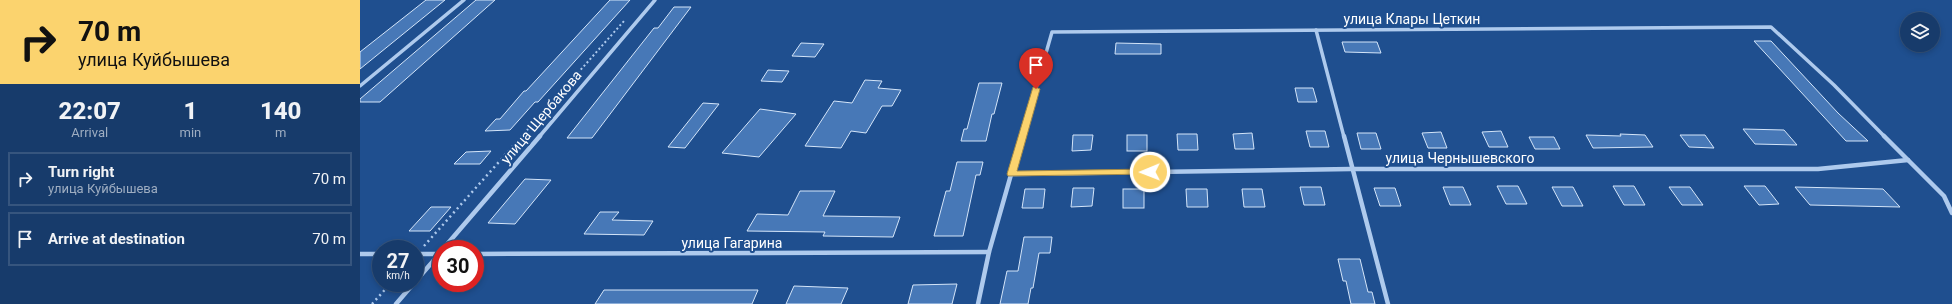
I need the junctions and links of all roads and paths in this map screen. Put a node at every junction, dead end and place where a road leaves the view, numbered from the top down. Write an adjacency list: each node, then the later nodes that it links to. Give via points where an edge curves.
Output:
1 (464, 0): 5 (street)
2 (655, 0): 10 (street, улица Щербакова)
3 (627, 18): 11 (path)
4 (1316, 30): 6 (street, улица Клары Цеткин, via 1772,27); 7 (street); 8 (street, улица Клары Цеткин, via 1052,32)
5 (360, 86)
6 (1908, 160): 7 (street, улица Чернышевского, via 1818,169); 9 (street, via 1944,196)
7 (1351, 169): 8 (street, улица Чернышевского); 23 (street)
8 (1012, 174): 12 (street)
9 (1952, 213)
10 (451, 240)
11 (424, 245)
12 (989, 252): 15 (street, улица Гагарина); 22 (street)
13 (360, 254): 14 (street)
14 (372, 254)
15 (484, 254)
16 (432, 263): 17 (street)
17 (424, 271)
18 (383, 292): 20 (path)
19 (406, 292): 21 (street)
20 (372, 304)
21 (396, 304)
22 (978, 304)
23 (1388, 304)

